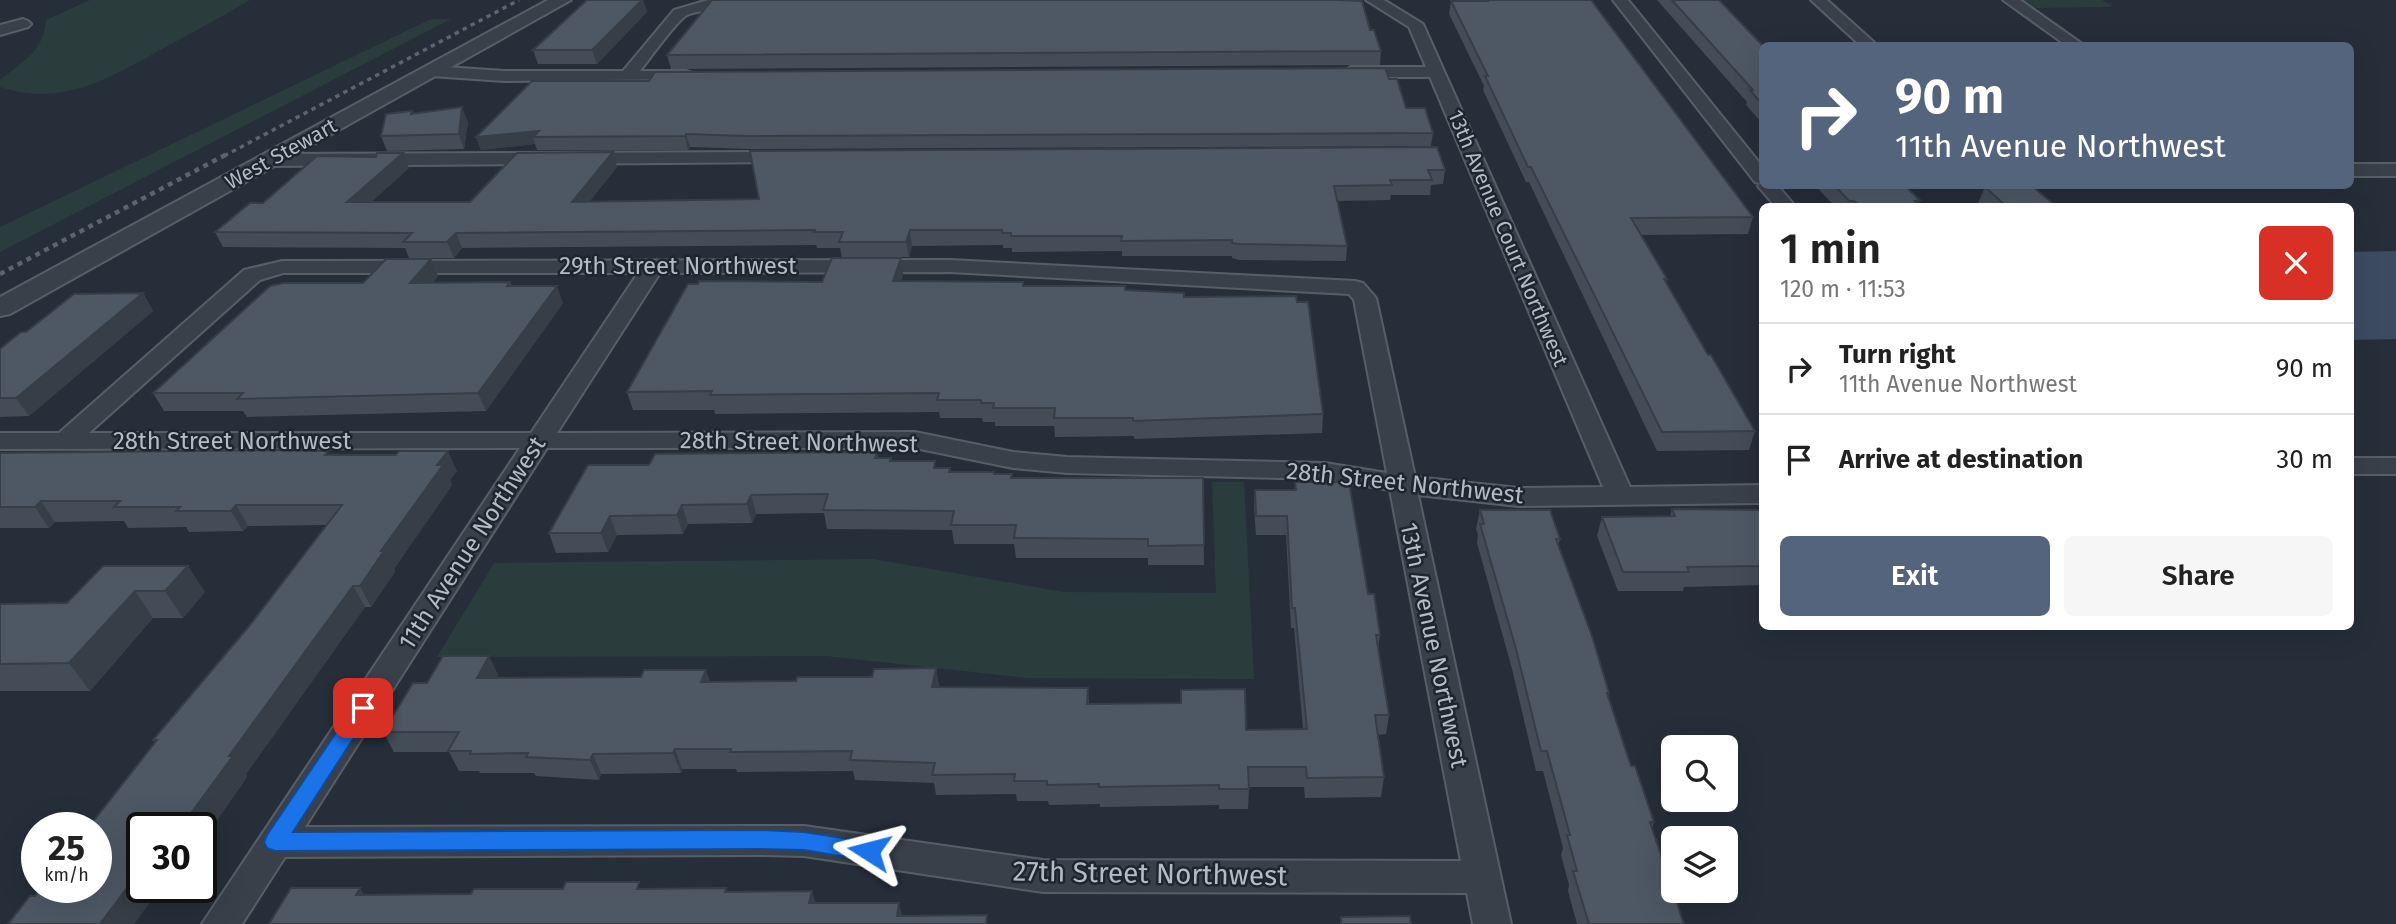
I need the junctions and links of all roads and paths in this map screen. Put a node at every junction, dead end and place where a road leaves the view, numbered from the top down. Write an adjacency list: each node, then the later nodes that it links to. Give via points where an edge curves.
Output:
1 (562, 0): 11 (street, West Stewart)
2 (1373, 0): 13 (street, 13th Avenue Court Northwest, via 1415,24)
3 (1620, 0): 20 (street)
4 (1818, 0): 9 (street)
5 (2010, 0): 10 (street)
6 (764, 4): 15 (street, via 709,4 679,13)
7 (23, 24): 8 (street)
8 (0, 30)
9 (1866, 42)
10 (2072, 42)
11 (431, 71): 15 (street); 17 (street, West Stewart)
12 (1332, 72): 13 (street)
13 (1436, 72): 33 (street, 13th Avenue Court Northwest)
14 (705, 76): 15 (street)
15 (627, 77)
16 (802, 158): 17 (street)
17 (271, 160): 25 (street, West Stewart)
18 (2354, 170): 19 (street)
19 (2396, 170)
20 (1759, 174)
21 (1771, 189): 22 (street)
22 (1783, 203)
23 (653, 267): 24 (street, 29th Street Northwest, via 950,266); 27 (street, 29th Street Northwest, via 266,269 252,275); 28 (street, 11th Avenue Northwest)
24 (1355, 288): 31 (street, 13th Avenue Northwest, via 1365,298)
25 (0, 308)
26 (0, 441): 27 (street, 28th Street Northwest)
27 (65, 441): 28 (street, 28th Street Northwest)
28 (539, 441): 31 (street, 28th Street Northwest, via 915,440 1013,460 1067,465 1325,471); 34 (street, 11th Avenue Northwest)
29 (2354, 466): 30 (street)
30 (2396, 466)
31 (1401, 482): 33 (street, 28th Street Northwest, via 1518,497); 35 (street, 13th Avenue Northwest)
32 (1759, 495): 33 (street, 28th Street Northwest)
33 (1620, 496)
34 (275, 842): 35 (street, 27th Street Northwest, via 804,841 1043,876); 36 (street, 11th Avenue Northwest)
35 (1482, 877): 37 (street, 13th Avenue Northwest)
36 (221, 924)
37 (1492, 924)

